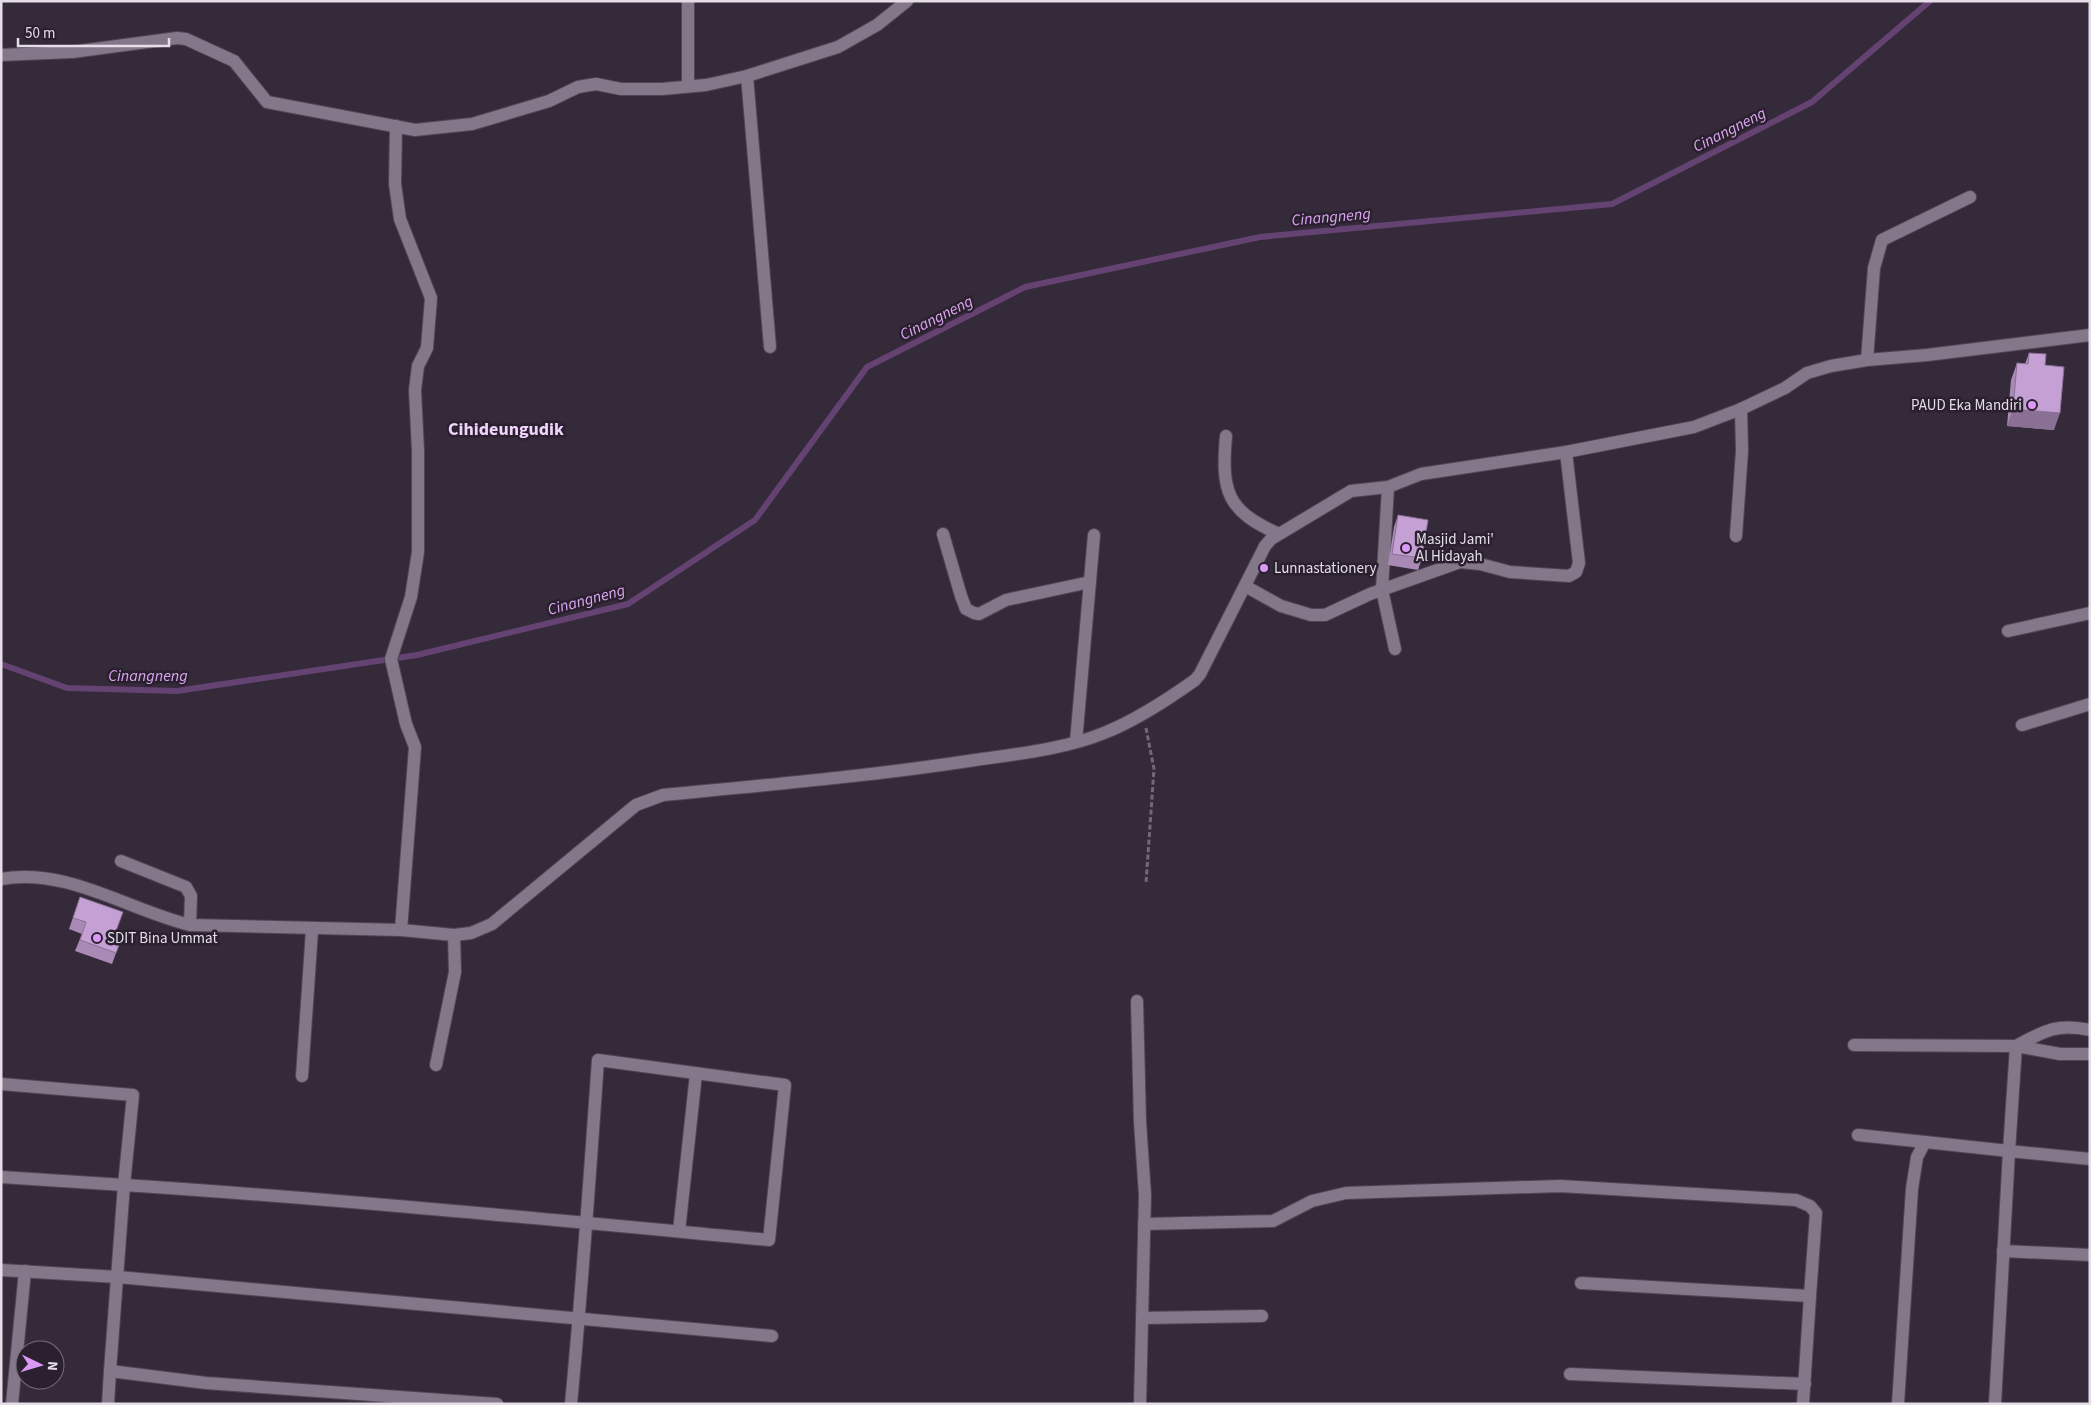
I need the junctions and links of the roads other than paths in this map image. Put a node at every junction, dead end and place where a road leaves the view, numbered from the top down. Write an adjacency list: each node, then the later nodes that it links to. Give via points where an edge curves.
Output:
1 (907, 1): 4 (street, via 877,25 838,47)
2 (688, 3): 5 (street)
3 (1, 55): 6 (street, via 64,53 186,39 234,62 266,102)
4 (747, 76): 5 (street); 9 (street)
5 (688, 86): 6 (street, via 621,89 604,84 578,86 549,101 472,124 415,130)
6 (396, 126): 32 (street, via 395,184 400,219 432,298 427,348 418,366 415,390 418,552 411,597 391,659 415,747)
7 (1970, 197): 10 (street, via 1882,240 1874,268)
8 (2090, 334): 10 (street)
9 (770, 347)
10 (1867, 360): 11 (street, via 1808,373)
11 (1741, 409): 13 (street, via 1688,428); 18 (street, via 1742,451)
12 (1226, 436): 16 (street, via 1223,470 1236,504 1244,516)
13 (1566, 452): 14 (street, via 1421,474); 21 (street, via 1579,563 1576,572 1569,576 1556,576 1510,572 1460,562)
14 (1388, 487): 16 (street, via 1351,491); 21 (street)
15 (943, 534): 19 (street, via 966,609 974,613 979,614 1006,600)
16 (1279, 534): 20 (street, via 1265,546)
17 (1094, 535): 19 (street)
18 (1736, 536)
19 (1090, 582): 27 (street)
20 (1245, 586): 21 (street, via 1282,606 1312,615 1324,615); 27 (street, via 1195,680 1140,717)
21 (1382, 590): 24 (street)
22 (2090, 613): 23 (street)
23 (2008, 631)
24 (1395, 649)
25 (2090, 704): 26 (street)
26 (2022, 725)
27 (1076, 742): 33 (street, via 906,771 663,795 636,805 488,927)
28 (120, 861): 30 (street, via 186,888 191,896)
29 (1, 879): 30 (street, via 33,877 76,886)
30 (190, 925): 31 (street)
31 (312, 930): 32 (street); 41 (street)
32 (401, 930): 33 (street)
33 (454, 935): 39 (street, via 455,972)
34 (1137, 1001): 50 (street)
35 (2090, 1030): 37 (street, via 2071,1026 2051,1028)
36 (1854, 1045): 37 (street)
37 (2016, 1046): 38 (street, via 2060,1054); 45 (street)
38 (2090, 1054)
39 (436, 1065)
40 (696, 1074): 49 (street, via 598,1060); 51 (street); 51 (street, via 785,1085 769,1240)
41 (302, 1076)
42 (1, 1084): 48 (street, via 132,1094)
43 (1858, 1135): 44 (street)
44 (1925, 1142): 45 (street); 72 (street, via 1917,1157 1912,1189)
45 (2009, 1151): 46 (street); 52 (street)
46 (2090, 1160)
47 (1, 1177): 48 (street)
48 (124, 1186): 49 (street, via 275,1195); 56 (street)
49 (586, 1223): 51 (street); 61 (street)
50 (1144, 1224): 58 (street, via 1273,1221 1312,1202 1346,1193 1560,1186 1796,1200 1810,1206 1816,1213); 60 (street)
51 (679, 1231)
52 (2003, 1250): 53 (street); 73 (street)
53 (2090, 1255)
54 (1, 1270): 55 (street)
55 (25, 1271): 56 (street); 66 (street)
56 (118, 1277): 61 (street); 63 (street)
57 (1581, 1284): 58 (street)
58 (1810, 1296): 65 (street)
59 (1262, 1316): 60 (street)
60 (1142, 1318): 70 (street)
61 (579, 1319): 62 (street); 69 (street)
62 (772, 1336)
63 (110, 1371): 67 (street); 68 (street, via 206,1383)
64 (1570, 1374): 65 (street)
65 (1805, 1384): 71 (street)
66 (12, 1404)
67 (108, 1404)
68 (497, 1404)
69 (571, 1404)
70 (1140, 1404)
71 (1803, 1404)
72 (1898, 1404)
73 (1995, 1404)

